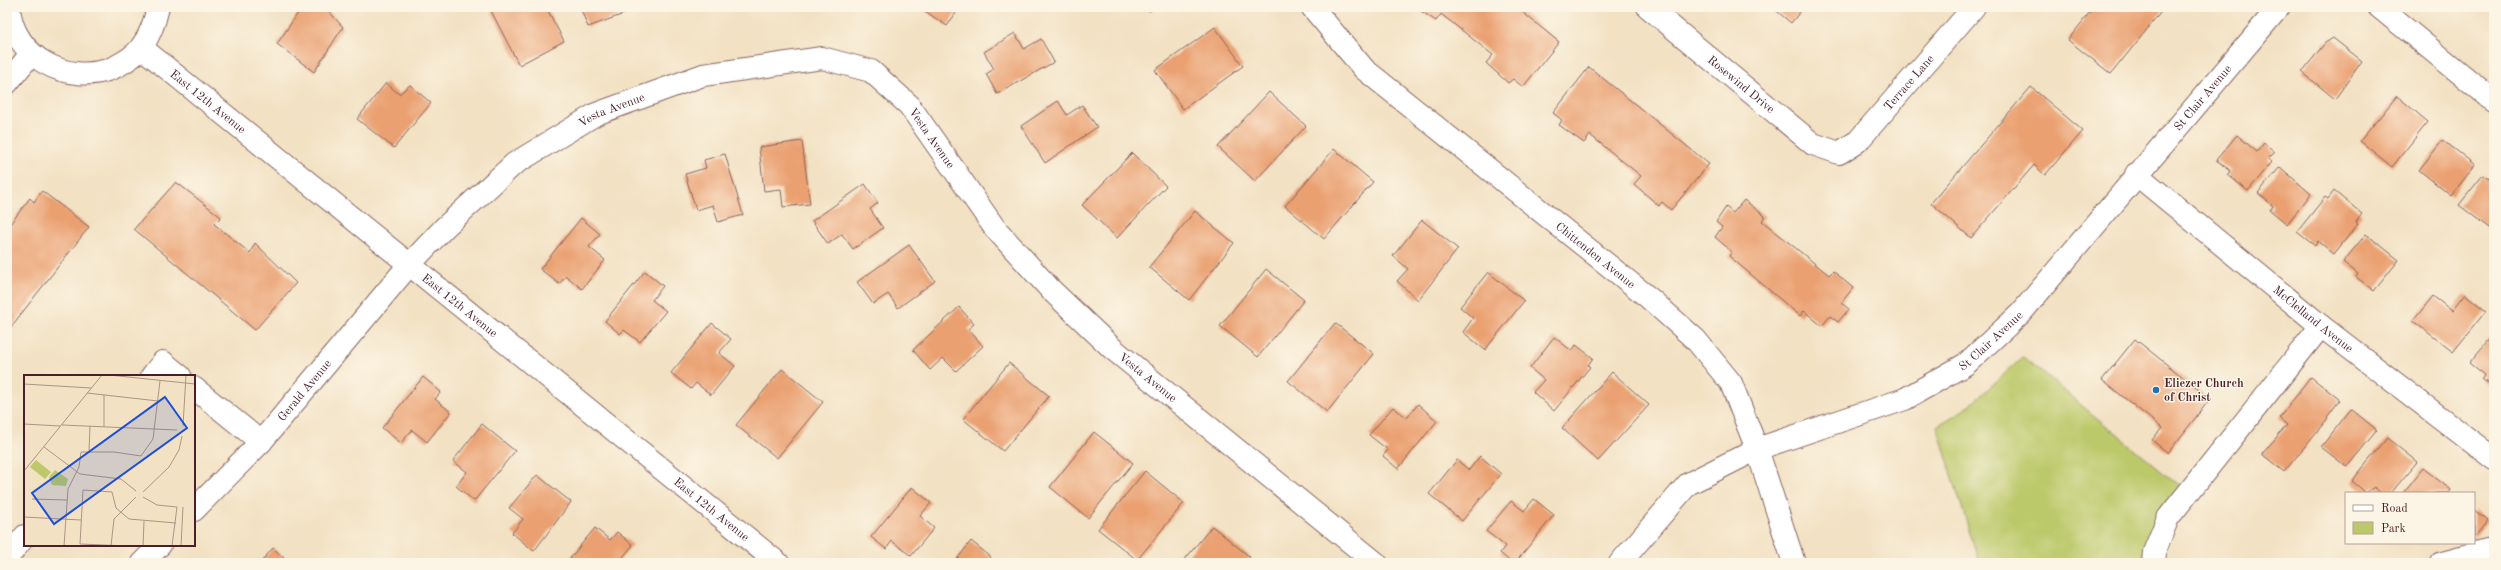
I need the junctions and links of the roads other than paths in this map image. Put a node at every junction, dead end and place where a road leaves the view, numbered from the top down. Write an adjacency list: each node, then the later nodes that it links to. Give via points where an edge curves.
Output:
1 (9, 7): 9 (street, via 17,36)
2 (158, 7): 8 (street, via 154,27)
3 (1312, 7): 20 (street, Chittenden Avenue, via 1364,69 1649,298 1696,340 1731,383)
4 (1648, 7): 12 (street, Rosewind Drive, via 1813,144)
5 (1974, 7): 12 (street, Terrace Lane, via 1858,141)
6 (2279, 7): 13 (street, St Clair Avenue)
7 (2379, 7): 11 (street)
8 (142, 48): 9 (street, via 123,63 94,73 76,74 52,68); 14 (street, East 12th Avenue)
9 (31, 54): 10 (street)
10 (7, 83)
11 (2494, 101)
12 (1839, 152)
13 (2136, 174): 15 (street, McClelland Avenue); 20 (street, St Clair Avenue, via 2021,313 1966,364 1906,399)
14 (409, 265): 19 (street, Gerald Avenue); 28 (street, East 12th Avenue); 29 (street, Vesta Avenue, via 445,227 514,164 596,114 703,75 822,58 871,71 909,104 994,226 1050,289 1113,349)
15 (2321, 326): 21 (street, McClelland Avenue); 32 (street, via 2168,518 2154,552)
16 (153, 375): 17 (street, via 163,362)
17 (179, 375)
18 (195, 389): 19 (street)
19 (261, 442): 22 (street, Gerald Avenue)
20 (1756, 449): 30 (street, St Clair Avenue, via 1688,484); 31 (street, Chittenden Avenue)
21 (2494, 459)
22 (195, 509)
23 (24, 537): 26 (street)
24 (159, 546): 27 (street)
25 (2494, 549): 33 (street)
26 (7, 558)
27 (142, 563)
28 (778, 563)
29 (1376, 563)
30 (1620, 563)
31 (1794, 563)
32 (2153, 563)
33 (2442, 563)

